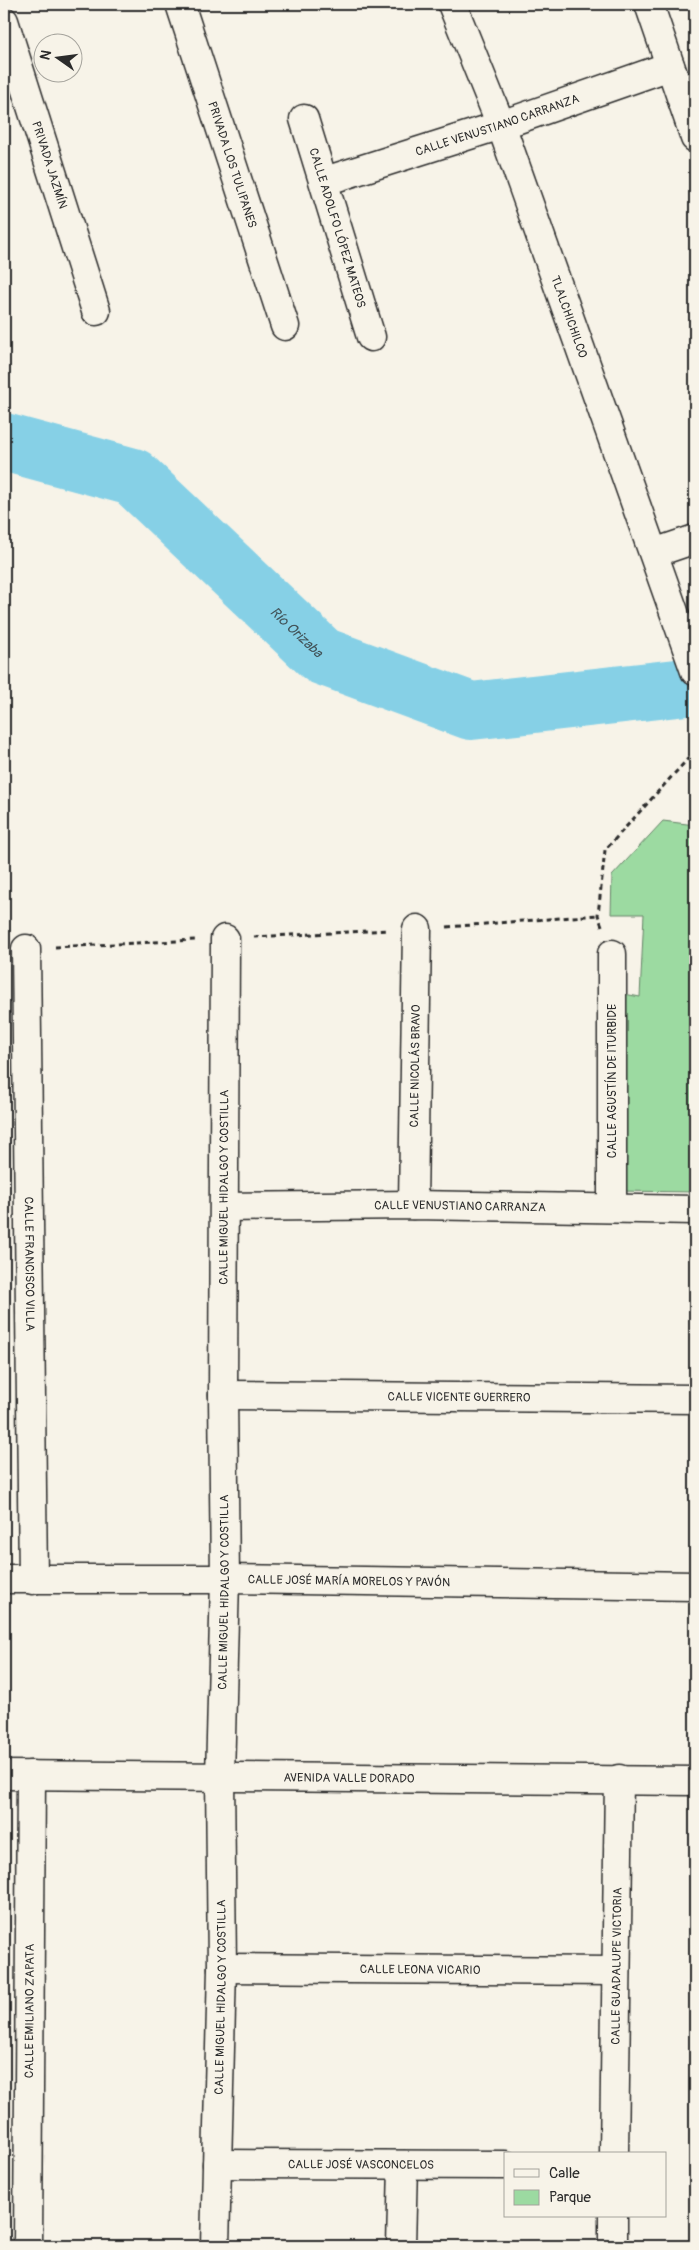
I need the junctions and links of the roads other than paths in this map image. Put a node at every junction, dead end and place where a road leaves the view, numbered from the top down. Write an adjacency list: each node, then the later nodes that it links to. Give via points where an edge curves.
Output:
1 (180, 4): 11 (street, PRIVADA LOS TULIPANES)
2 (452, 4): 7 (street, TLALCHICHILCO)
3 (649, 4): 5 (street)
4 (4, 20): 10 (street, PRIVADA JAZMÍN)
5 (670, 66): 7 (street, CALLE VENUSTIANO CARRANZA); 8 (street)
6 (304, 119): 9 (street, CALLE ADOLFO LÓPEZ MATEOS)
7 (501, 125): 9 (street, CALLE VENUSTIANO CARRANZA); 14 (street, TLALCHICHILCO)
8 (695, 138)
9 (324, 181): 12 (street, CALLE ADOLFO LÓPEZ MATEOS)
10 (96, 311)
11 (285, 326)
12 (371, 337)
13 (695, 539): 14 (street)
14 (654, 553): 15 (street, TLALCHICHILCO)
15 (695, 671)
16 (417, 929): 20 (street, CALLE NICOLÁS BRAVO)
17 (225, 939): 21 (street, CALLE MIGUEL HIDALGO Y COSTILLA)
18 (26, 949): 28 (street, CALLE FRANCISCO VILLA)
19 (612, 954): 22 (street, CALLE AGUSTÍN DE ITURBIDE)
20 (413, 1205): 21 (street, CALLE VENUSTIANO CARRANZA); 22 (street, CALLE VENUSTIANO CARRANZA)
21 (225, 1206): 24 (street, CALLE MIGUEL HIDALGO Y COSTILLA)
22 (612, 1208): 23 (street, CALLE VENUSTIANO CARRANZA)
23 (695, 1210)
24 (223, 1395): 25 (street, CALLE VICENTE GUERRERO); 27 (street, CALLE MIGUEL HIDALGO Y COSTILLA)
25 (695, 1399)
26 (4, 1579): 28 (street, CALLE JOSÉ MARÍA MORELOS Y PAVÓN)
27 (224, 1579): 28 (street, CALLE JOSÉ MARÍA MORELOS Y PAVÓN); 29 (street, CALLE JOSÉ MARÍA MORELOS Y PAVÓN); 32 (street, CALLE MIGUEL HIDALGO Y COSTILLA)
28 (33, 1580)
29 (695, 1586)
30 (4, 1775): 31 (street, AVENIDA VALLE DORADO)
31 (31, 1775): 32 (street, AVENIDA VALLE DORADO); 42 (street, CALLE EMILIANO ZAPATA)
32 (220, 1776): 33 (street, AVENIDA VALLE DORADO); 35 (street, CALLE MIGUEL HIDALGO Y COSTILLA)
33 (619, 1779): 34 (street, AVENIDA VALLE DORADO); 36 (street, CALLE GUADALUPE VICTORIA)
34 (695, 1781)
35 (222, 1968): 36 (street, CALLE LEONA VICARIO); 38 (street, CALLE MIGUEL HIDALGO Y COSTILLA)
36 (616, 1971): 37 (street, CALLE GUADALUPE VICTORIA)
37 (614, 2152)
38 (217, 2164): 39 (street, CALLE JOSÉ VASCONCELOS); 43 (street, CALLE MIGUEL HIDALGO Y COSTILLA)
39 (403, 2165): 40 (street, CALLE JOSÉ VASCONCELOS); 44 (street)
40 (504, 2165)
41 (613, 2218): 45 (street)
42 (28, 2246)
43 (215, 2246)
44 (401, 2246)
45 (613, 2246)

